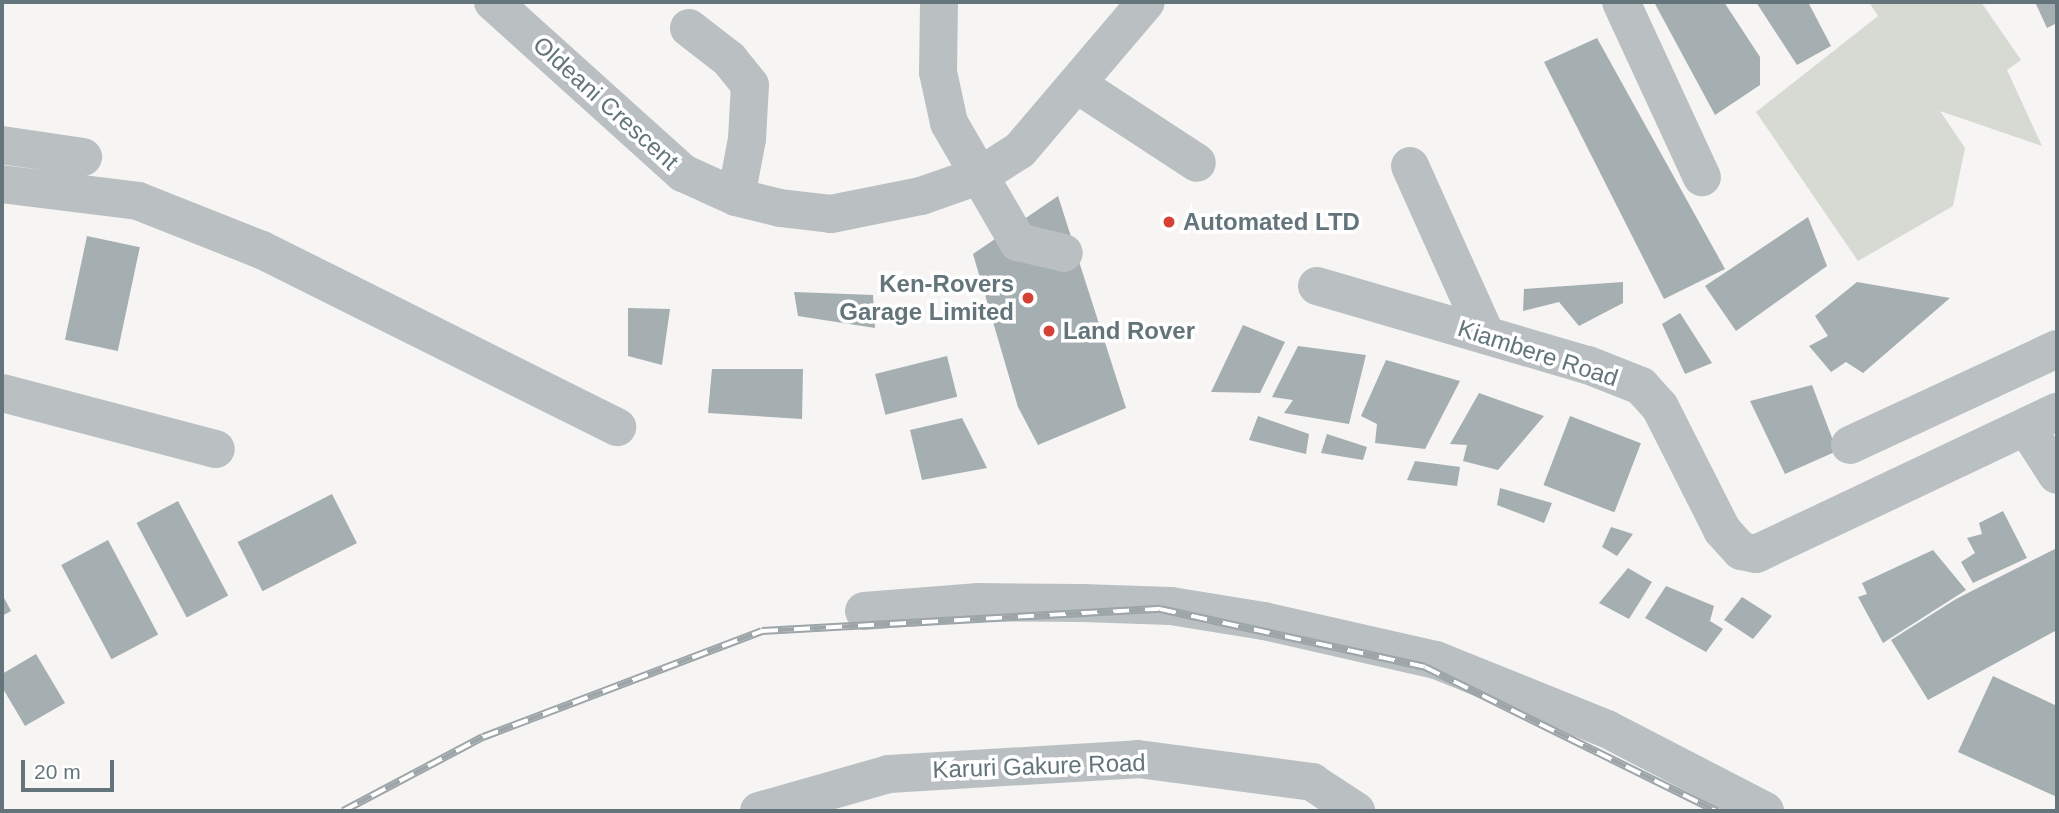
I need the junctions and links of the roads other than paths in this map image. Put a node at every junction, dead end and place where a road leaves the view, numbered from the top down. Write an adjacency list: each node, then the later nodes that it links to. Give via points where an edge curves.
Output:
1 (493, 2): 14 (street, Oldeani Crescent, via 683,173)
2 (939, 2): 11 (street, via 938,72 949,122)
3 (1146, 2): 6 (street, Oldeani Crescent)
4 (1621, 2): 12 (street)
5 (689, 28): 14 (street, via 729,59 750,85 747,139)
6 (1078, 85): 9 (street); 11 (street, Oldeani Crescent, via 1020,150)
7 (2, 145): 8 (street)
8 (83, 157)
9 (1197, 163)
10 (1410, 166): 17 (street)
11 (981, 175): 14 (street, Oldeani Crescent, via 921,196 831,214); 15 (street, via 1018,242)
12 (1702, 177)
13 (2, 184): 22 (street, via 138,201 262,250)
14 (736, 197)
15 (1065, 253)
16 (1317, 286): 17 (street, Kiambere Road)
17 (1486, 335): 25 (street, Kiambere Road, via 1588,366 1652,395 1722,530 1741,551 1756,554)
18 (2057, 349): 21 (street)
19 (2, 393): 24 (street)
20 (2041, 420): 25 (street, Kiambere Road); 26 (street)
21 (1894, 426): 23 (street); 25 (street)
22 (617, 427)
23 (1850, 445)
24 (216, 449)
25 (1926, 474)
26 (2057, 475)
27 (864, 611): 31 (street, via 979,602 1082,603 1171,606 1264,621 1436,660 1607,729)
28 (843, 798): 29 (street, Karuri Gakure Road); 30 (street, Karuri Gakure Road, via 890,774 1138,759 1312,782)
29 (759, 811)
30 (1356, 811)
31 (1765, 811)

